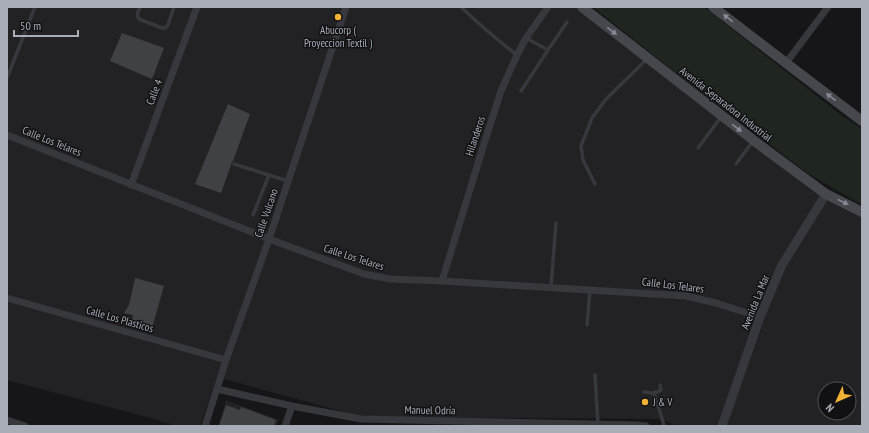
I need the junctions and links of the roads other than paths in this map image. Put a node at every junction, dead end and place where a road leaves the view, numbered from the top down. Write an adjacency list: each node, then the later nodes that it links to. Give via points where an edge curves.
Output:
1 (35, 7): 17 (lane)
2 (140, 7): 3 (lane, via 140,19 162,28 168,25)
3 (174, 7)
4 (346, 7): 27 (street, Calle Vulcano)
5 (461, 7): 14 (lane)
6 (548, 7): 12 (street, Hilanderos)
7 (582, 7): 15 (main road, Avenida Separadora Industrial, one-way to 15)
8 (713, 7): 16 (main road, one-way to 8)
9 (828, 7): 16 (street)
10 (196, 8): 29 (street, Calle 4)
11 (567, 22): 13 (lane)
12 (526, 38): 13 (lane); 14 (street, Hilanderos)
13 (548, 50): 18 (lane)
14 (517, 55): 35 (street, Hilanderos, via 485,140)
15 (648, 59): 19 (main road, Avenida Separadora Industrial); 28 (lane, via 606,99 592,118 581,146 583,160)
16 (786, 63): 20 (main road, one-way to 16)
17 (7, 78)
18 (521, 92)
19 (722, 116): 22 (main road, Avenida Separadora Industrial, one-way to 22); 23 (lane)
20 (862, 121)
21 (7, 135): 29 (street, Calle Los Telares)
22 (754, 141): 25 (lane); 30 (main road, Avenida Separadora Industrial)
23 (698, 148)
24 (234, 164): 26 (lane)
25 (736, 164)
26 (269, 175): 27 (lane); 32 (lane)
27 (288, 181): 34 (street, Calle Vulcano)
28 (595, 184)
29 (131, 185): 34 (street, Calle Los Telares)
30 (826, 194): 31 (main road, Avenida Separadora Industrial, one-way to 31); 39 (street, Avenida La Mar, via 782,265)
31 (862, 212)
32 (254, 216)
33 (556, 223): 36 (lane)
34 (269, 239): 35 (street, Calle Los Telares, via 364,274 390,280); 41 (street, Calle Vulcano)
35 (442, 281): 36 (street, Calle Los Telares)
36 (551, 287): 37 (street, Calle Los Telares)
37 (590, 289): 39 (street, Calle Los Telares, via 686,296); 40 (lane)
38 (7, 298): 41 (street, Calle Los Plasticos)
39 (760, 317): 59 (street, Avenida La Mar)
40 (587, 325)
41 (226, 360): 44 (street, Calle Vulcano)
42 (595, 375): 51 (lane)
43 (660, 385): 46 (lane, via 661,390)
44 (217, 389): 47 (street, Manuel Odría); 55 (street, Calle Vulcano)
45 (644, 392): 46 (lane)
46 (654, 393): 58 (lane)
47 (292, 406): 49 (street, Manuel Odría); 56 (street)
48 (7, 420): 54 (street)
49 (360, 423): 50 (street, Manuel Odría)
50 (488, 424): 52 (street, Manuel Odría)
51 (598, 424): 52 (street, Manuel Odría); 53 (street, Manuel Odría)
52 (563, 425)
53 (636, 425): 57 (street, Manuel Odría)
54 (25, 426)
55 (205, 426)
56 (285, 426)
57 (646, 426)
58 (664, 426)
59 (722, 426)

